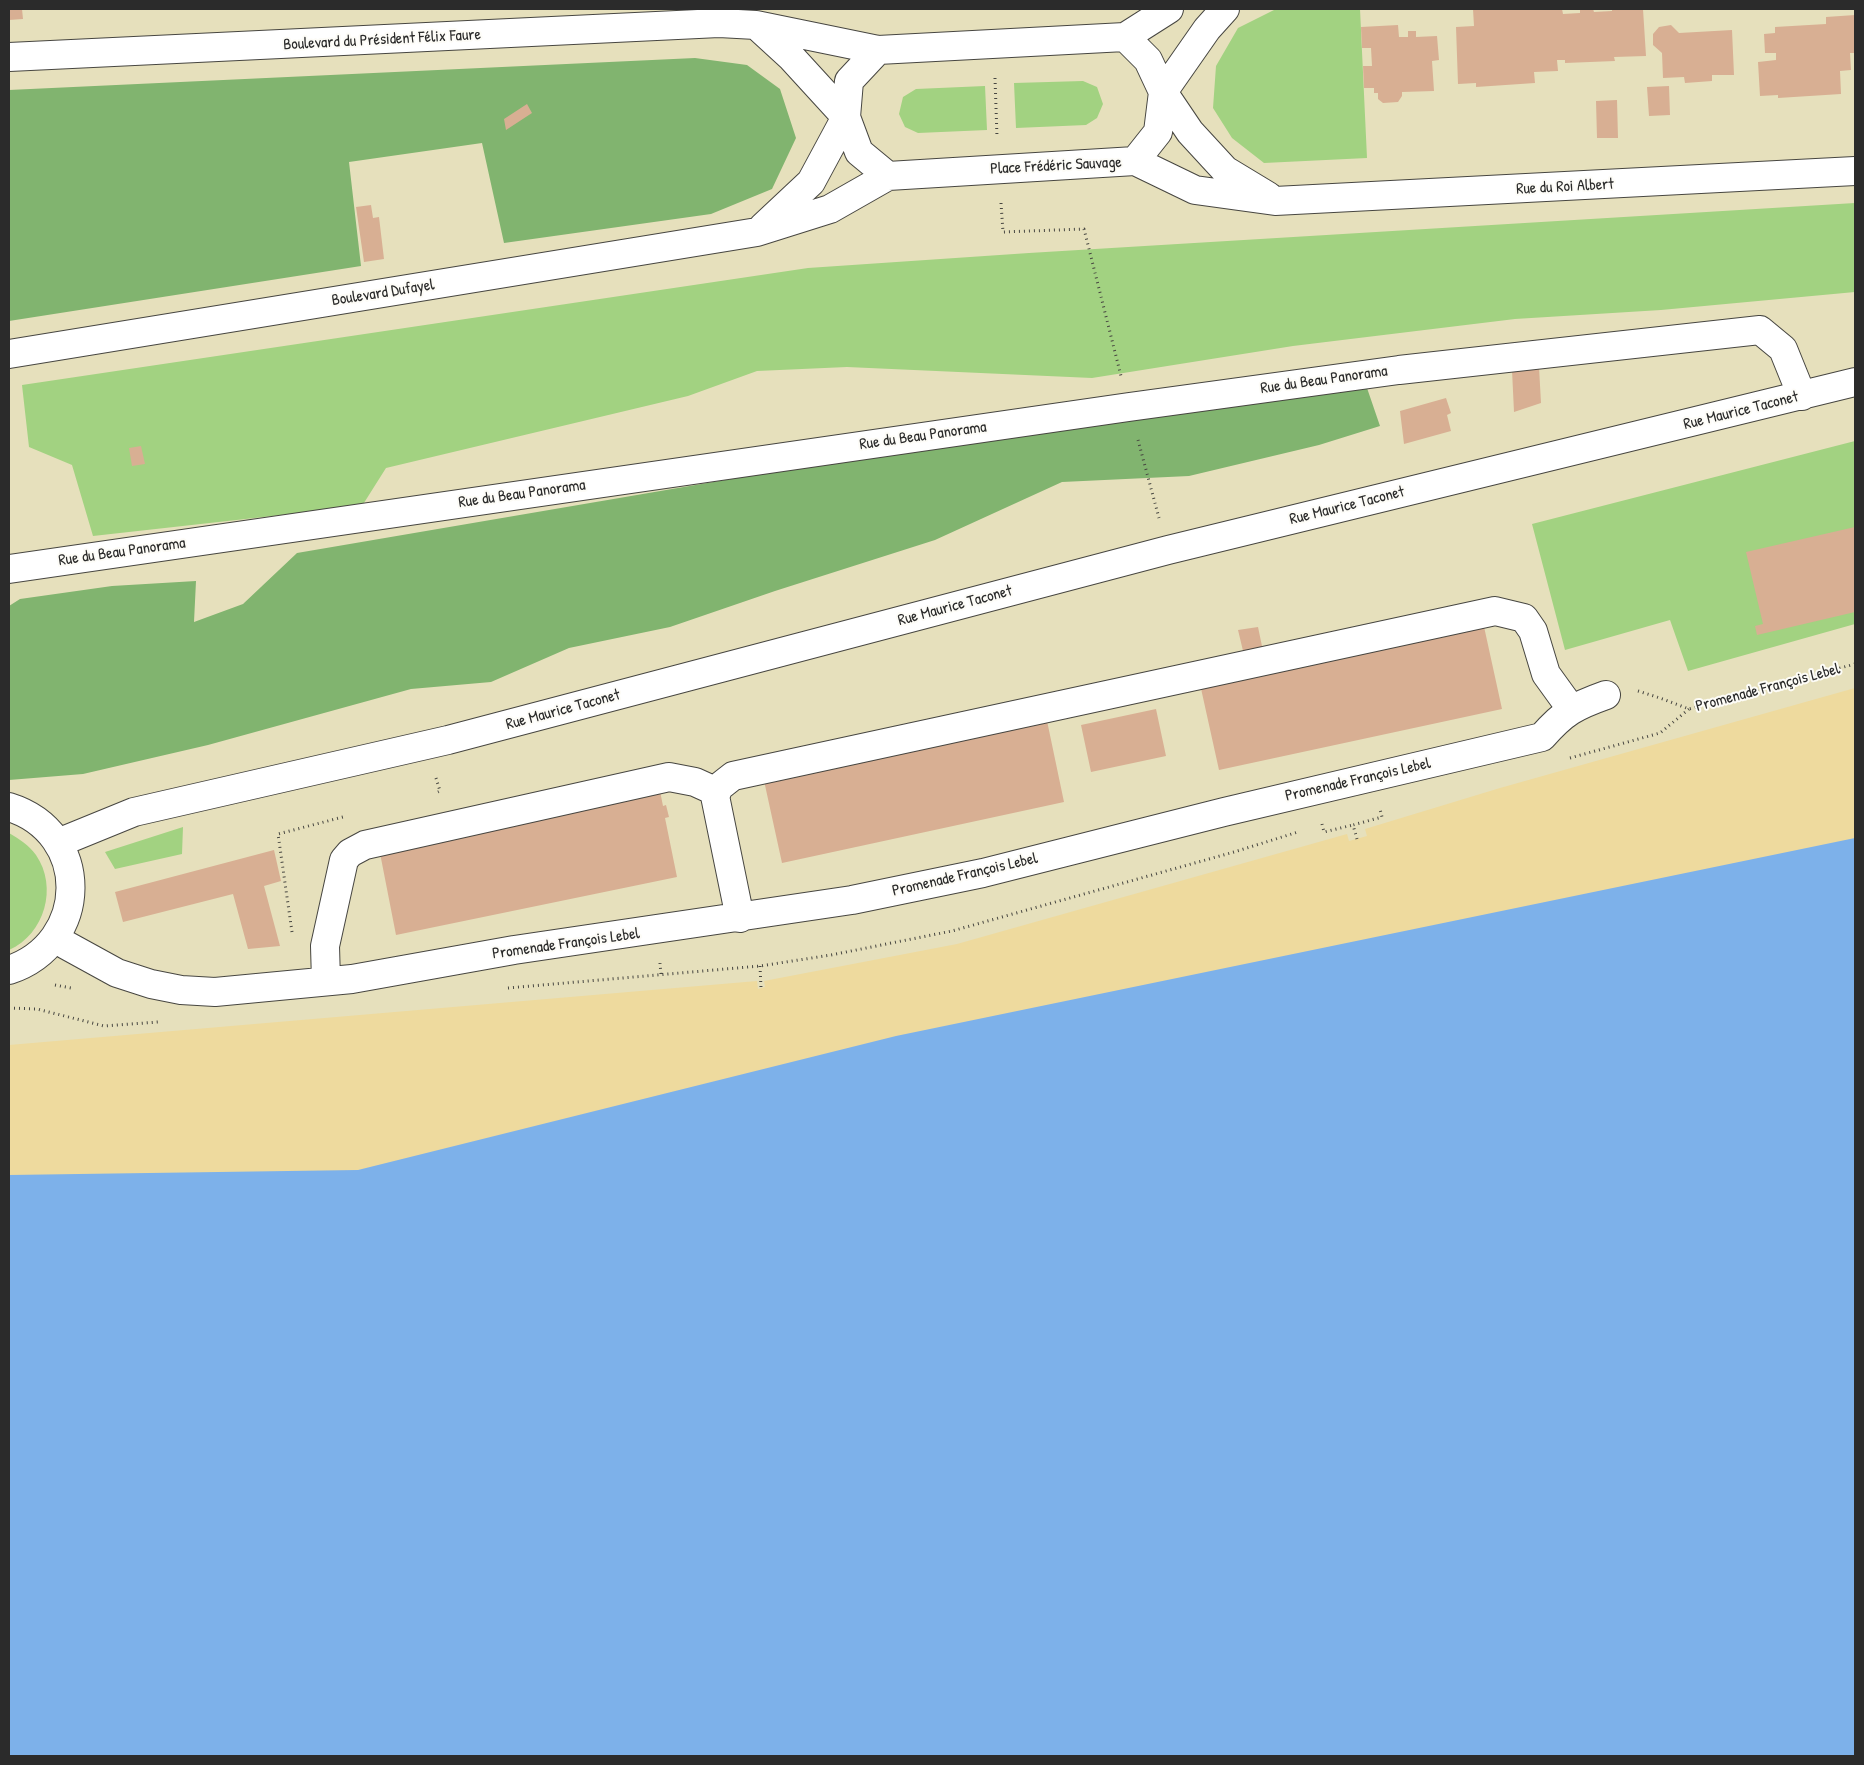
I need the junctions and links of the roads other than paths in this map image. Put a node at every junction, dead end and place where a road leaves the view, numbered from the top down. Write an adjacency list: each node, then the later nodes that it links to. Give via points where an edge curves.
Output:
1 (1169, 9): 4 (street)
2 (1225, 9): 7 (street)
3 (756, 25): 5 (street, Boulevard du Président Félix Faure); 6 (street, Boulevard du Président Félix Faure, via 719,23); 8 (street, via 792,58)
4 (1125, 37): 5 (street); 7 (street, via 1148,60)
5 (878, 50): 8 (street, via 849,81)
6 (9, 57)
7 (1163, 92): 9 (street, Place Frédéric Sauvage, via 1158,132); 12 (street, via 1190,132 1225,170)
8 (846, 117): 11 (street, via 859,152); 13 (street, via 811,182)
9 (1135, 161): 11 (street, Place Frédéric Sauvage); 12 (street, Rue du Roi Albert, via 1194,190)
10 (1855, 171): 12 (street, Rue du Roi Albert)
11 (888, 176): 13 (street, Boulevard Dufayel, via 830,210)
12 (1275, 201)
13 (757, 232): 14 (street, Boulevard Dufayel)
14 (9, 354)
15 (1855, 382): 16 (street, Rue Maurice Taconet)
16 (1802, 396): 17 (street, Rue du Beau Panorama, via 1783,349 1760,330 1399,370); 22 (street, Rue Maurice Taconet, via 1168,550 441,742 134,812)
17 (9, 569)
18 (1606, 695): 19 (street, Promenade François Lebel)
19 (1572, 710): 20 (street, via 1546,674 1533,630 1524,618 1495,611 733,776); 23 (street, Promenade François Lebel, via 1559,718 1542,737 984,873 852,900)
20 (717, 792): 23 (street, via 716,809); 26 (street, via 694,782 669,777 364,845 344,860 325,946)
21 (9, 807): 22 (street, via 45,827)
22 (58, 843): 24 (street, via 68,866 71,890 67,916)
23 (740, 918): 26 (street, Promenade François Lebel)
24 (56, 938): 25 (street, via 36,958); 26 (street, Promenade François Lebel, via 118,973 181,990 216,992)
25 (9, 970)
26 (326, 981)

